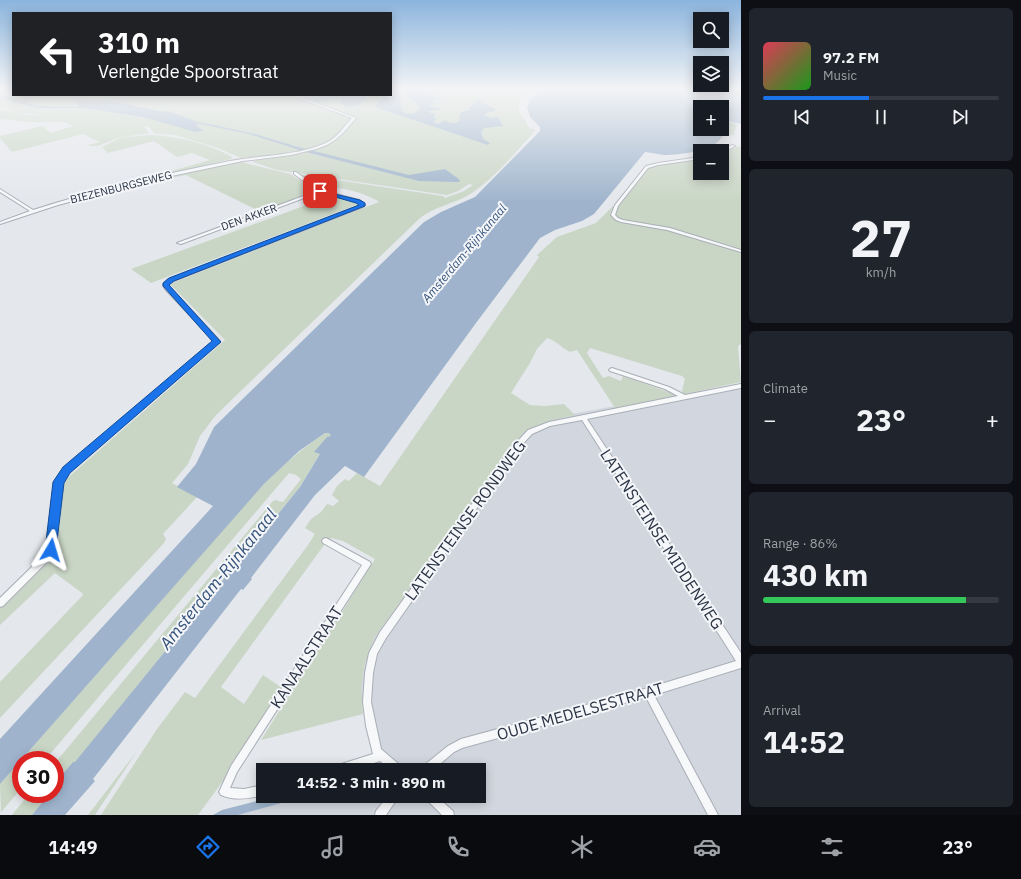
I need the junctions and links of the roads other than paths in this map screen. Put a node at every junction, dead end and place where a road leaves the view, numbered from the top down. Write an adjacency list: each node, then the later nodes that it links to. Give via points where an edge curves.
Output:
1 (347, 126): 8 (street, BIEZENBURGSEWEG, via 330,143 311,149 192,170)
2 (733, 146): 3 (street)
3 (729, 148)
4 (693, 159): 11 (street, via 647,167 616,206 613,215 622,221 668,229)
5 (295, 173): 7 (street)
6 (0, 190): 8 (street)
7 (320, 191): 10 (street, DEN AKKER); 17 (street, via 358,201 362,205 169,281 165,285 217,342 67,470 59,482 51,550 48,556)
8 (32, 211): 9 (street, BIEZENBURGSEWEG)
9 (0, 223)
10 (179, 242)
11 (741, 251)
12 (612, 370): 14 (street, via 668,388)
13 (741, 386): 14 (street, LATENSTEINSE RONDWEG)
14 (684, 397): 15 (street, LATENSTEINSE RONDWEG)
15 (583, 417): 18 (street, LATENSTEINSE MIDDENWEG); 20 (street, LATENSTEINSE RONDWEG, via 536,428 517,446 383,635 373,653 367,691 371,726 376,748)
16 (326, 541): 24 (street, KANAALSTRAAT, via 367,564 234,770 224,792 235,795)
17 (0, 602)
18 (741, 662): 19 (street, OUDE MEDELSESTRAAT)
19 (648, 692): 23 (street, OUDE MEDELSESTRAAT, via 461,744); 29 (street)
20 (381, 756): 21 (street); 22 (street)
21 (360, 763)
22 (390, 763)
23 (434, 763)
24 (256, 792)
25 (389, 803): 27 (street)
26 (436, 803): 28 (street)
27 (380, 815)
28 (449, 815)
29 (713, 815)

